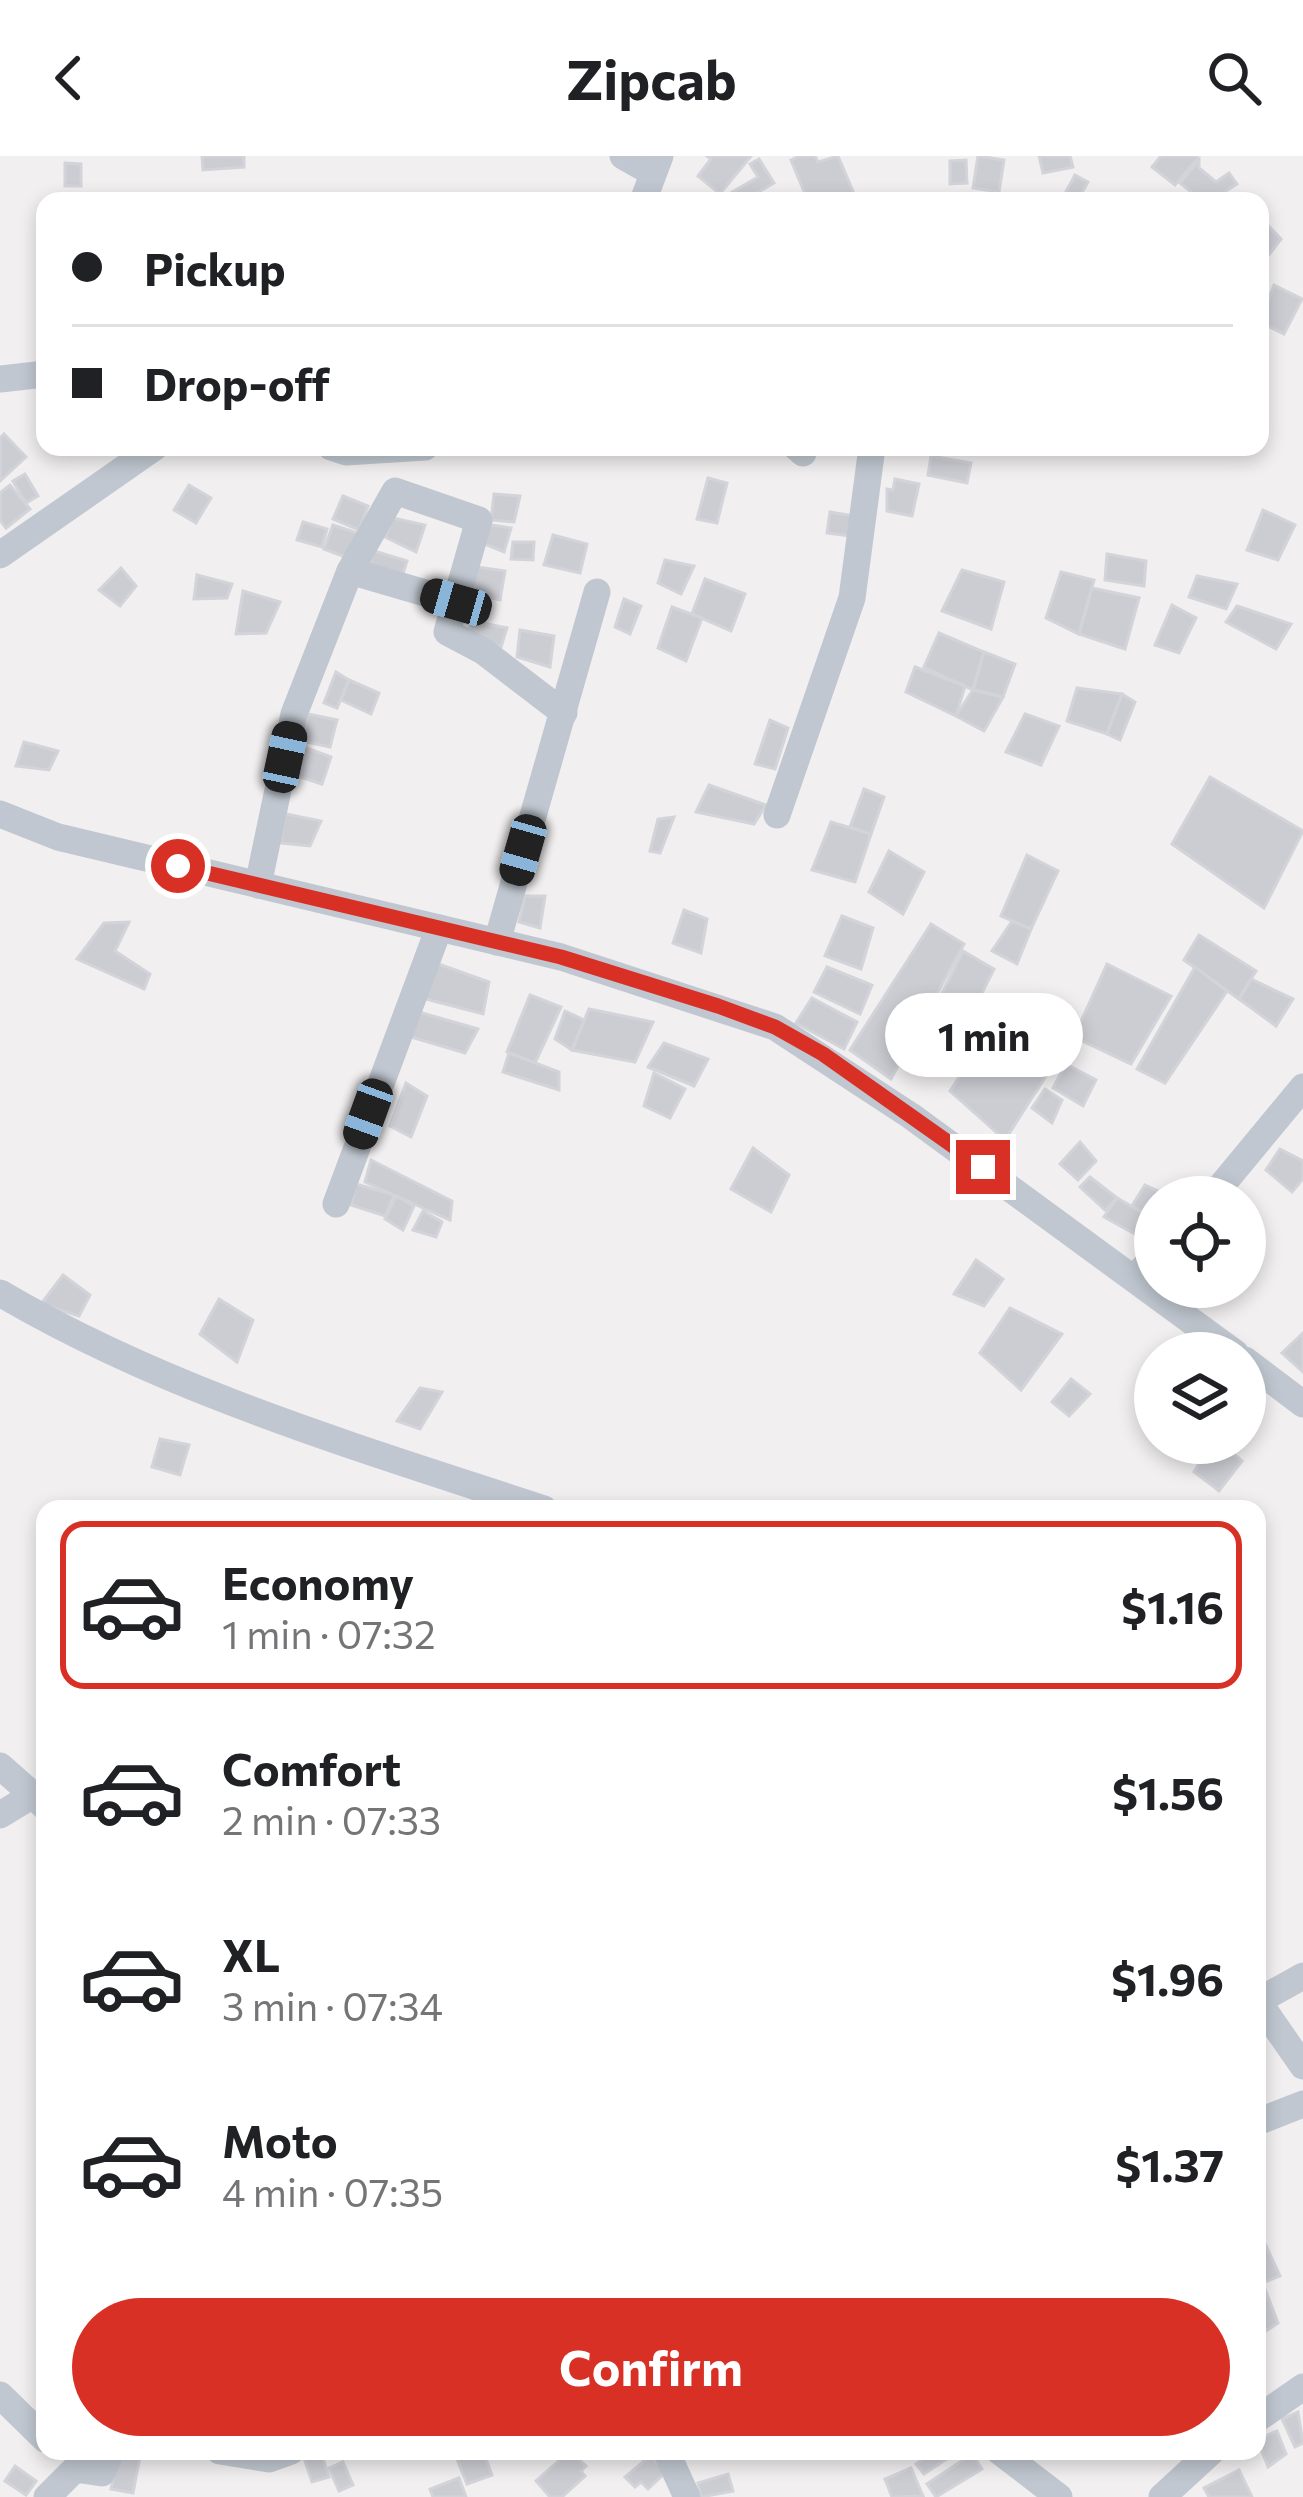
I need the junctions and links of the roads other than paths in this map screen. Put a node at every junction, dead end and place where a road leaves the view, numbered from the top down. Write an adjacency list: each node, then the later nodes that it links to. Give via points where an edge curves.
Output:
1 (623, 156): 2 (street)
2 (656, 165)
3 (36, 375): 4 (street)
4 (0, 380)
5 (141, 456): 7 (street)
6 (871, 456): 13 (street, via 852,598)
7 (0, 555)
8 (350, 571): 10 (street); 10 (street, via 395,491 479,520); 14 (street, via 294,714)
9 (597, 592): 11 (street)
10 (456, 602): 11 (street, via 447,632)
11 (563, 713): 16 (street)
12 (0, 814): 14 (street, via 58,837)
13 (777, 815)
14 (258, 885): 15 (street)
15 (439, 928): 16 (street); 19 (street)
16 (496, 942): 20 (street, via 775,1027)
17 (1303, 1087): 18 (street)
18 (1229, 1176)
19 (336, 1204)
20 (1134, 1278)
21 (0, 1293): 26 (street, via 283,1423)
22 (1174, 1308): 23 (street)
23 (1207, 1332)
24 (1266, 1376): 25 (street)
25 (1303, 1403)
26 (517, 1500)
27 (0, 1766): 28 (street)
28 (36, 1798)
29 (36, 1802): 30 (street)
30 (0, 1815)
31 (1303, 1976): 32 (street)
32 (1266, 1995)
33 (1266, 2013): 34 (street)
34 (1303, 2066)
35 (1303, 2104): 36 (street)
36 (1266, 2118)
37 (1303, 2387): 39 (street)
38 (0, 2395): 40 (street)
39 (1266, 2413)
40 (36, 2430)
41 (66, 2460): 42 (street, via 102,2474); 46 (street)
42 (107, 2460)
43 (670, 2460): 47 (street)
44 (1011, 2460): 48 (street)
45 (1194, 2460): 49 (street)
46 (47, 2497)
47 (687, 2497)
48 (1059, 2497)
49 (1162, 2497)

